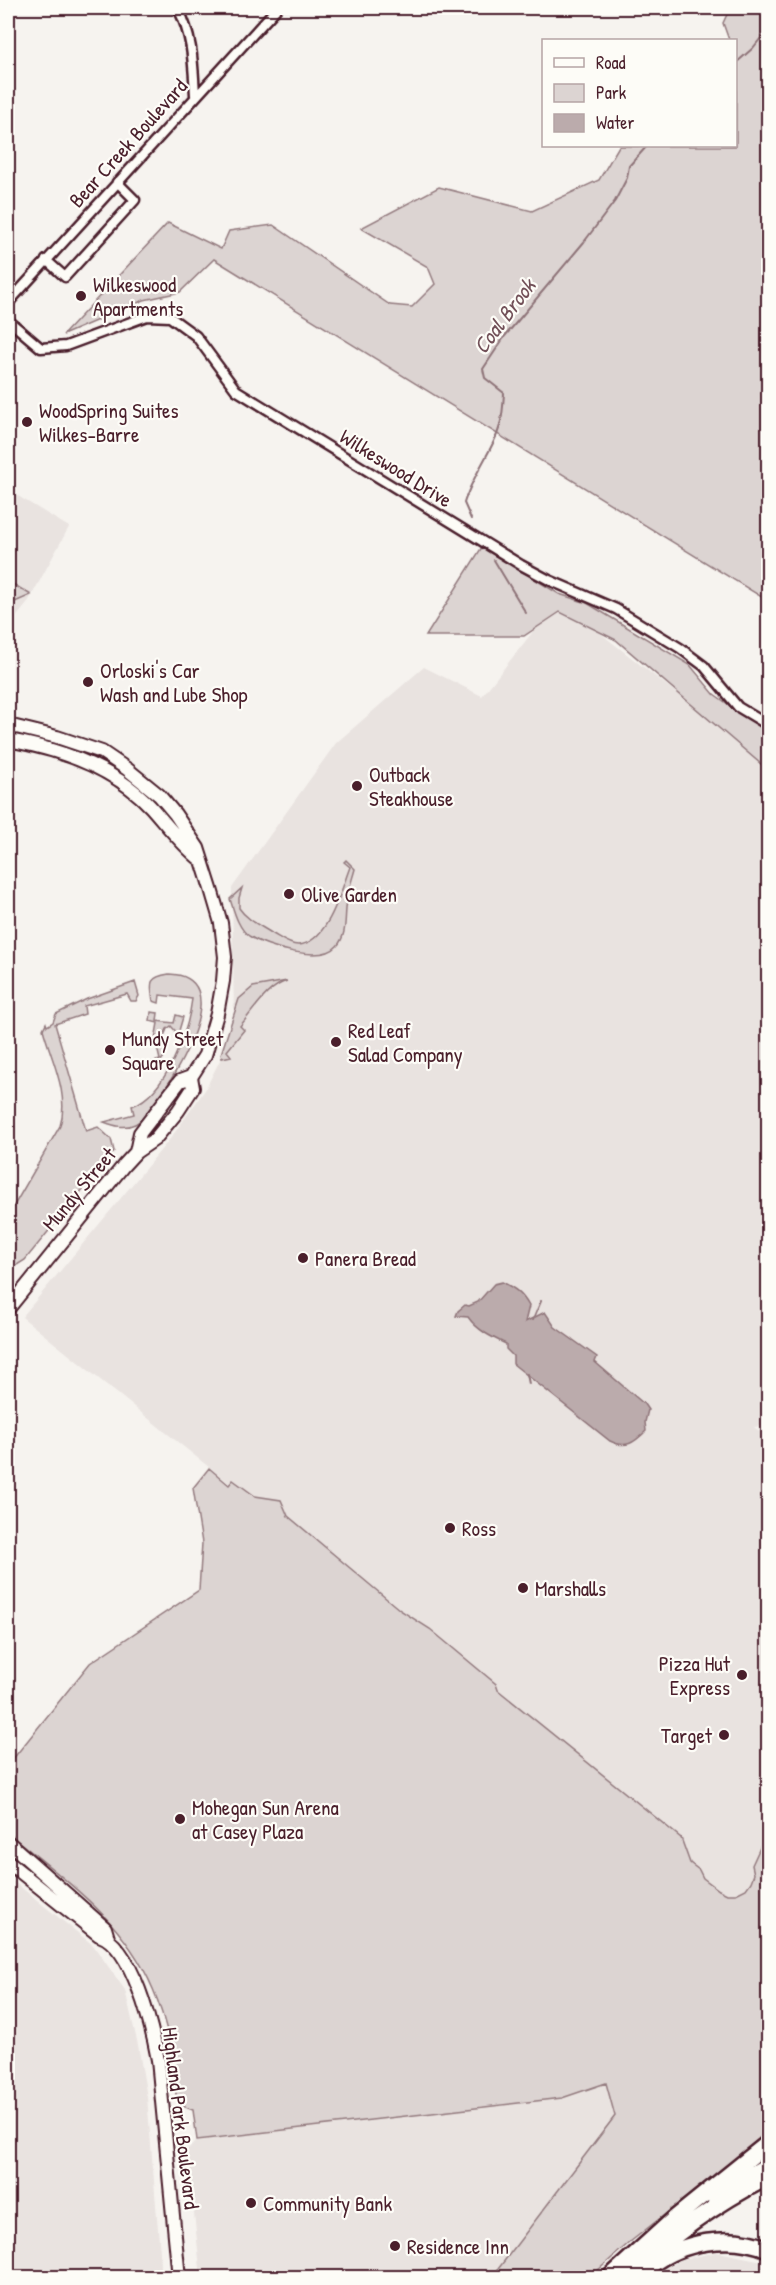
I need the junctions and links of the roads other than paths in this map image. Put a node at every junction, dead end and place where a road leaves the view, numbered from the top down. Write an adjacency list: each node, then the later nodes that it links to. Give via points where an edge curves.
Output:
1 (178, 8): 3 (street, via 192,43)
2 (277, 8): 3 (street, Bear Creek Boulevard)
3 (195, 95): 4 (street, Bear Creek Boulevard)
4 (117, 182): 5 (street, Bear Creek Boulevard); 5 (street, via 135,200 65,277)
5 (46, 260): 6 (street, Bear Creek Boulevard)
6 (8, 303)
7 (8, 320): 9 (street, Wilkeswood Drive, via 41,348 66,346 147,316 170,317 196,336 236,390 521,565 616,609 680,648 704,666 738,706)
8 (8, 725): 11 (main road, Mundy Street, via 102,752 127,769 170,808 198,848)
9 (768, 725)
10 (8, 740): 11 (main road, Mundy Street, via 63,753 119,780 149,805)
11 (201, 860): 12 (main road, Mundy Street, via 221,923 225,957 217,1014 205,1055 191,1077 193,1088 178,1111 154,1139 136,1152)
12 (8, 1309)
13 (8, 1842): 15 (main road, Highland Park Boulevard, via 105,1928)
14 (8, 1862): 15 (main road, Highland Park Boulevard, via 99,1935)
15 (108, 1938): 20 (main road, Highland Park Boulevard, via 124,1959 142,1997 154,2038)
16 (768, 2143): 21 (highway)
17 (768, 2165): 21 (highway, via 721,2193)
18 (768, 2177): 22 (highway, via 678,2233)
19 (768, 2249): 23 (highway, via 721,2241 695,2245 675,2251)
20 (179, 2277)
21 (610, 2277)
22 (626, 2277)
23 (636, 2277)

